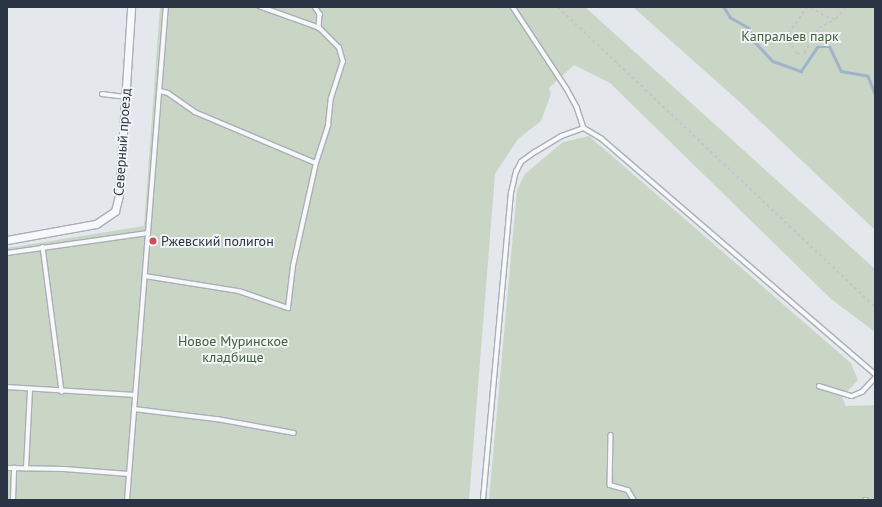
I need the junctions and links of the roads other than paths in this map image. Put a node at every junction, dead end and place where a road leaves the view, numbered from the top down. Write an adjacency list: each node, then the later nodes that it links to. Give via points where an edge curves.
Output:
1 (131, 7): 9 (street, Северный проезд)
2 (166, 7): 7 (lane)
3 (260, 7): 6 (lane)
4 (315, 7): 6 (lane, via 320,14)
5 (513, 7): 10 (lane, via 567,89)
6 (319, 28): 11 (lane, via 339,48 343,62 331,98 328,126)
7 (160, 91): 11 (lane, via 168,93 195,112); 12 (lane)
8 (102, 94): 9 (lane)
9 (125, 97): 13 (street, Северный проезд, via 119,195 111,216 96,224)
10 (584, 128): 17 (lane, via 602,140); 33 (lane, via 562,136 542,148 522,162 516,172 511,193)
11 (316, 163): 16 (lane, via 293,266 288,308 239,291)
12 (148, 233): 14 (lane); 16 (lane)
13 (7, 240)
14 (43, 247): 15 (lane); 22 (lane)
15 (7, 253)
16 (145, 276): 23 (lane)
17 (875, 374)
18 (875, 378): 19 (lane, via 862,392 852,396)
19 (819, 386)
20 (7, 387): 21 (lane)
21 (30, 390): 22 (lane); 29 (lane)
22 (62, 392): 23 (lane)
23 (135, 395): 24 (lane)
24 (134, 409): 25 (lane, via 217,419); 30 (lane)
25 (294, 433)
26 (611, 435): 34 (lane, via 610,485 628,490)
27 (7, 468): 28 (lane)
28 (14, 468): 29 (lane); 31 (lane)
29 (26, 469): 30 (lane)
30 (129, 474): 32 (lane)
31 (14, 500)
32 (127, 500)
33 (483, 500)
34 (634, 500)

